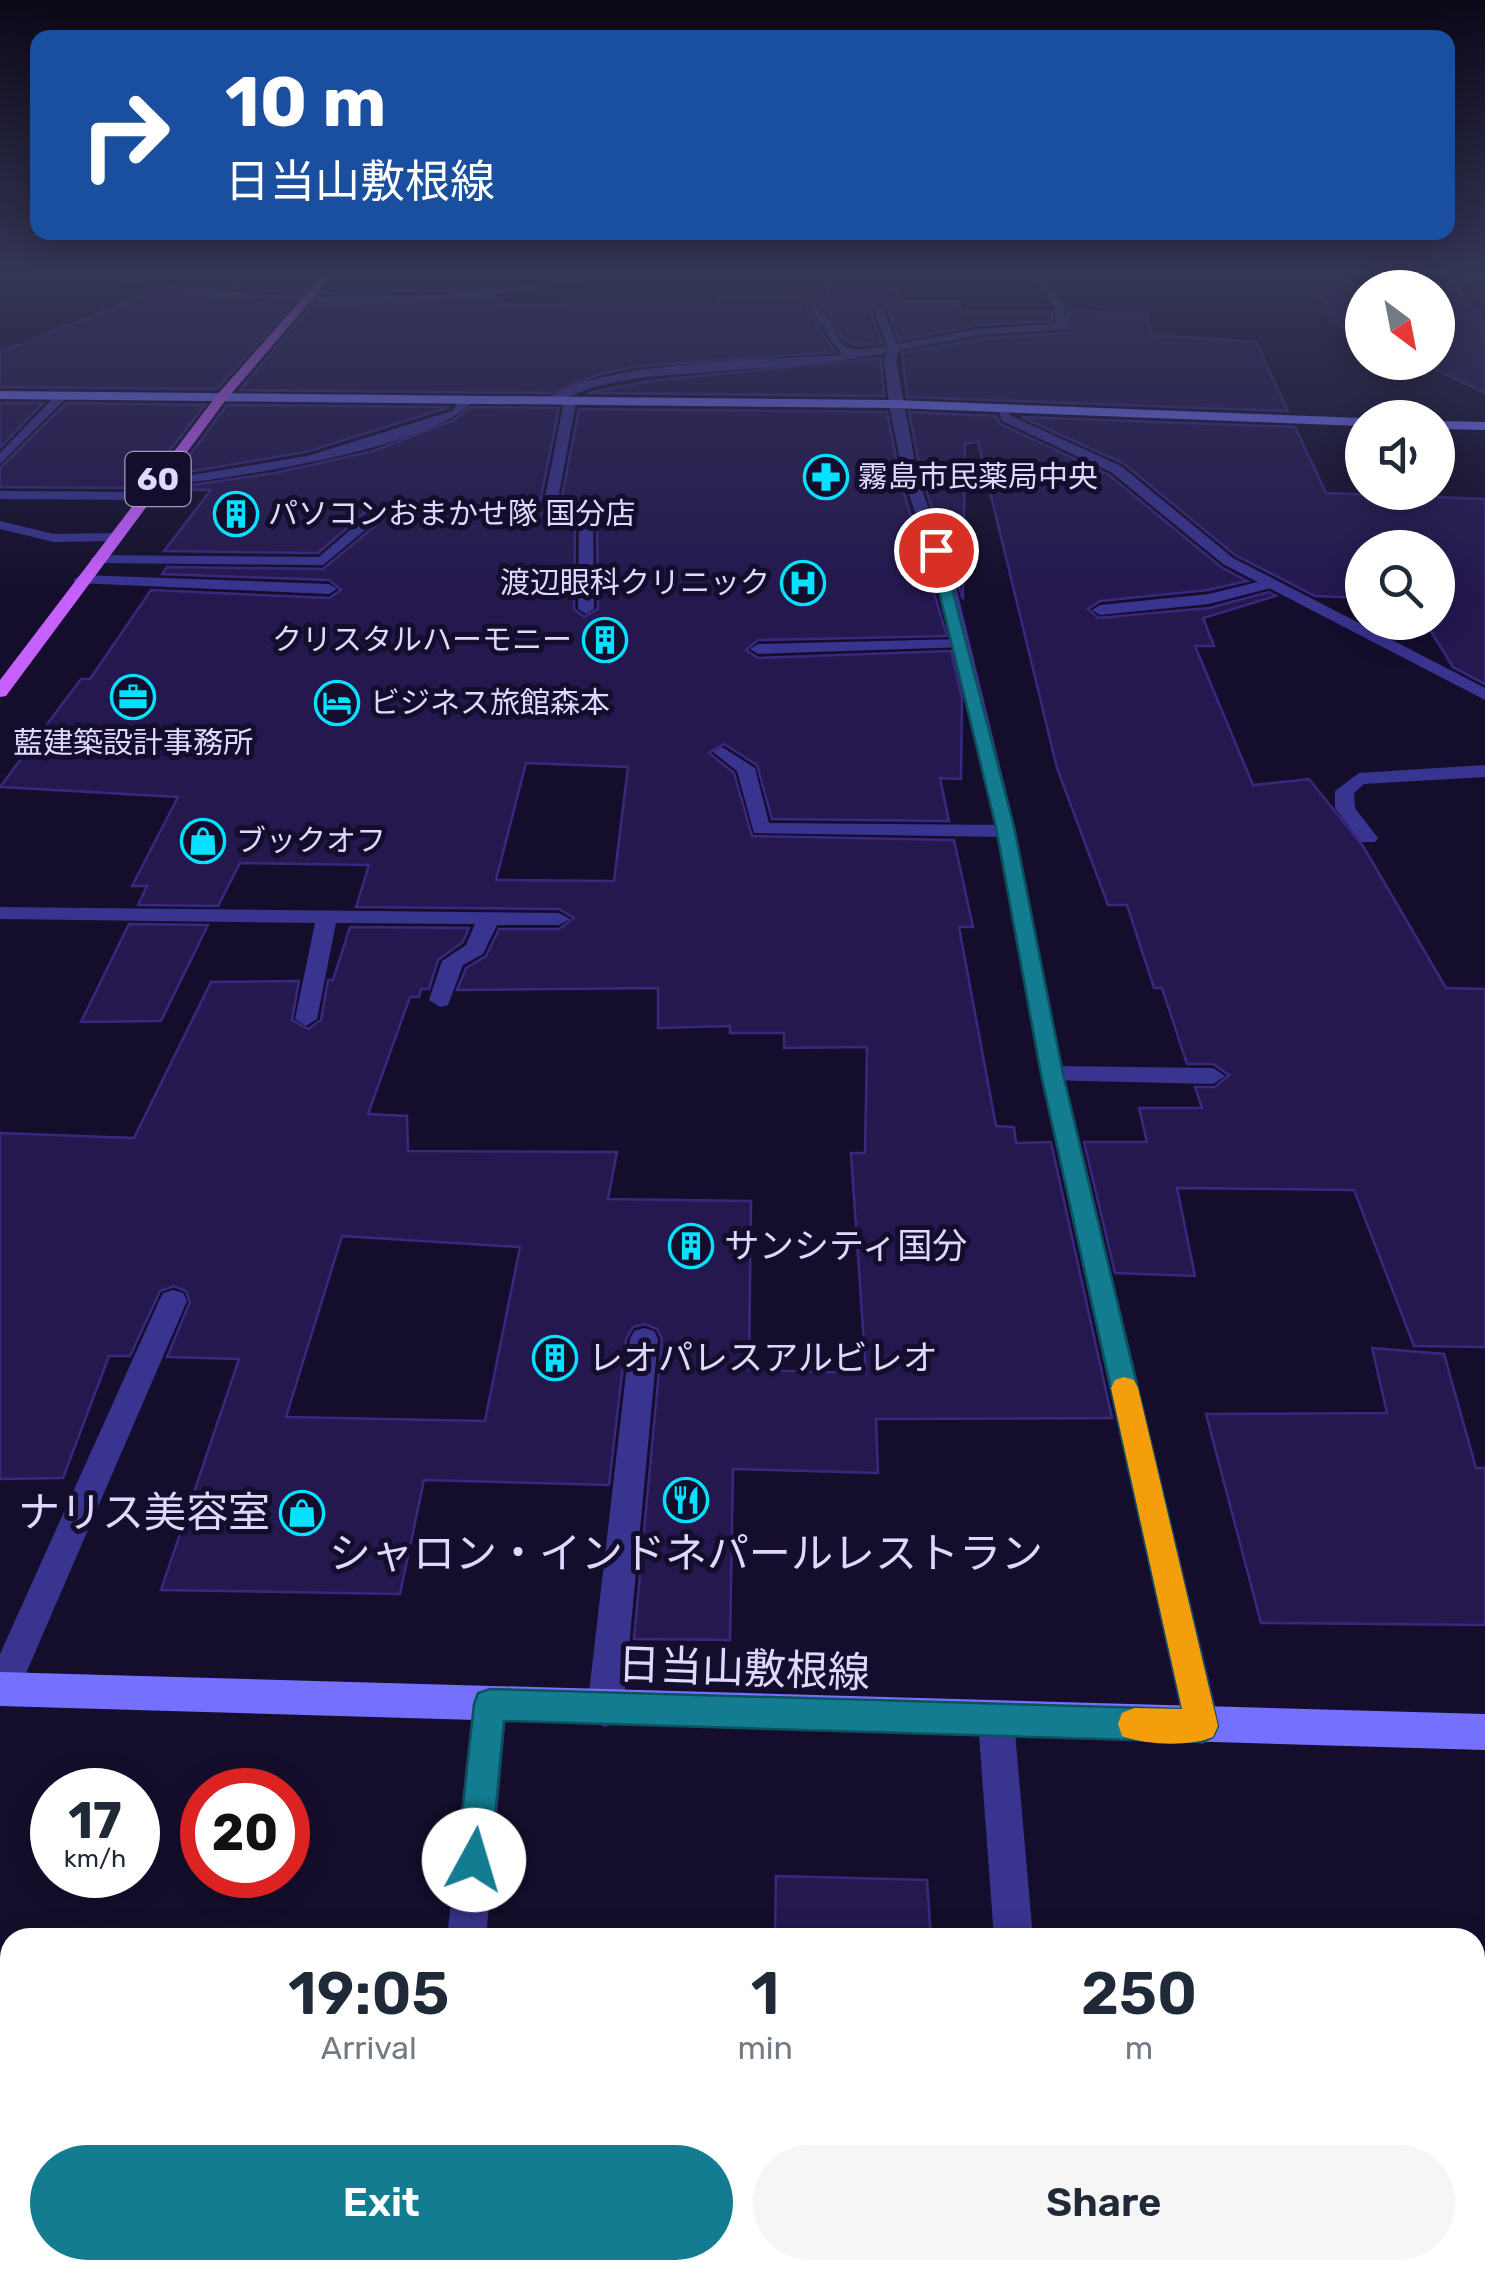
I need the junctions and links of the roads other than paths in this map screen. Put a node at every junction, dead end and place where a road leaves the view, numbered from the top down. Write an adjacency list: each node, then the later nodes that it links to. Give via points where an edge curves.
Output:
1 (235, 382): 6 (main road, 60)
2 (600, 382): 8 (street)
3 (893, 382): 10 (street)
4 (0, 396): 5 (street)
5 (62, 396): 6 (street); 15 (street)
6 (222, 398): 7 (street); 16 (main road, 60)
7 (466, 401): 8 (street); 16 (street, via 456,414 316,461)
8 (549, 402): 9 (street)
9 (570, 402): 10 (street); 26 (street, via 549,513 586,520)
10 (895, 404): 11 (street); 28 (street)
11 (1000, 407): 12 (street); 24 (street, via 1006,418 1116,470 1228,561)
12 (1345, 421)
13 (1455, 425): 14 (street)
14 (1485, 426)
15 (0, 460)
16 (156, 482): 18 (main road, 60)
17 (0, 495): 18 (street)
18 (146, 496): 21 (main road, 60)
19 (375, 516): 22 (street, via 323,561)
20 (0, 525): 21 (street, via 54,538)
21 (113, 537): 22 (main road, 60)
22 (97, 559): 23 (main road, 60)
23 (80, 580): 25 (street); 30 (main road, 60)
24 (1270, 584): 27 (street, via 1209,599); 31 (street)
25 (329, 589)
26 (586, 609)
27 (1100, 610)
28 (960, 644): 29 (street); 34 (street)
29 (758, 649)
30 (0, 692)
31 (1485, 695)
32 (722, 752): 34 (street, via 746,768 761,829)
33 (1485, 771): 35 (street, via 1359,779 1344,791 1345,808)
34 (1005, 830): 42 (street)
35 (1368, 838)
36 (0, 912): 37 (street)
37 (327, 915): 38 (street); 41 (street)
38 (489, 918): 39 (street); 40 (street, via 475,949 453,961)
39 (559, 919)
40 (440, 1000)
41 (306, 1019)
42 (1052, 1074): 43 (street); 50 (street)
43 (1213, 1076)
44 (173, 1301): 46 (street)
45 (644, 1339): 48 (street)
46 (1, 1689): 47 (street, 日当山敷根線)
47 (490, 1704): 48 (street, 日当山敷根線); 52 (street)
48 (605, 1710): 49 (street, 日当山敷根線)
49 (996, 1721): 50 (street, 日当山敷根線); 53 (street)
50 (1202, 1726): 51 (street, 日当山敷根線)
51 (1485, 1732)
52 (467, 1928)
53 (1013, 1928)

